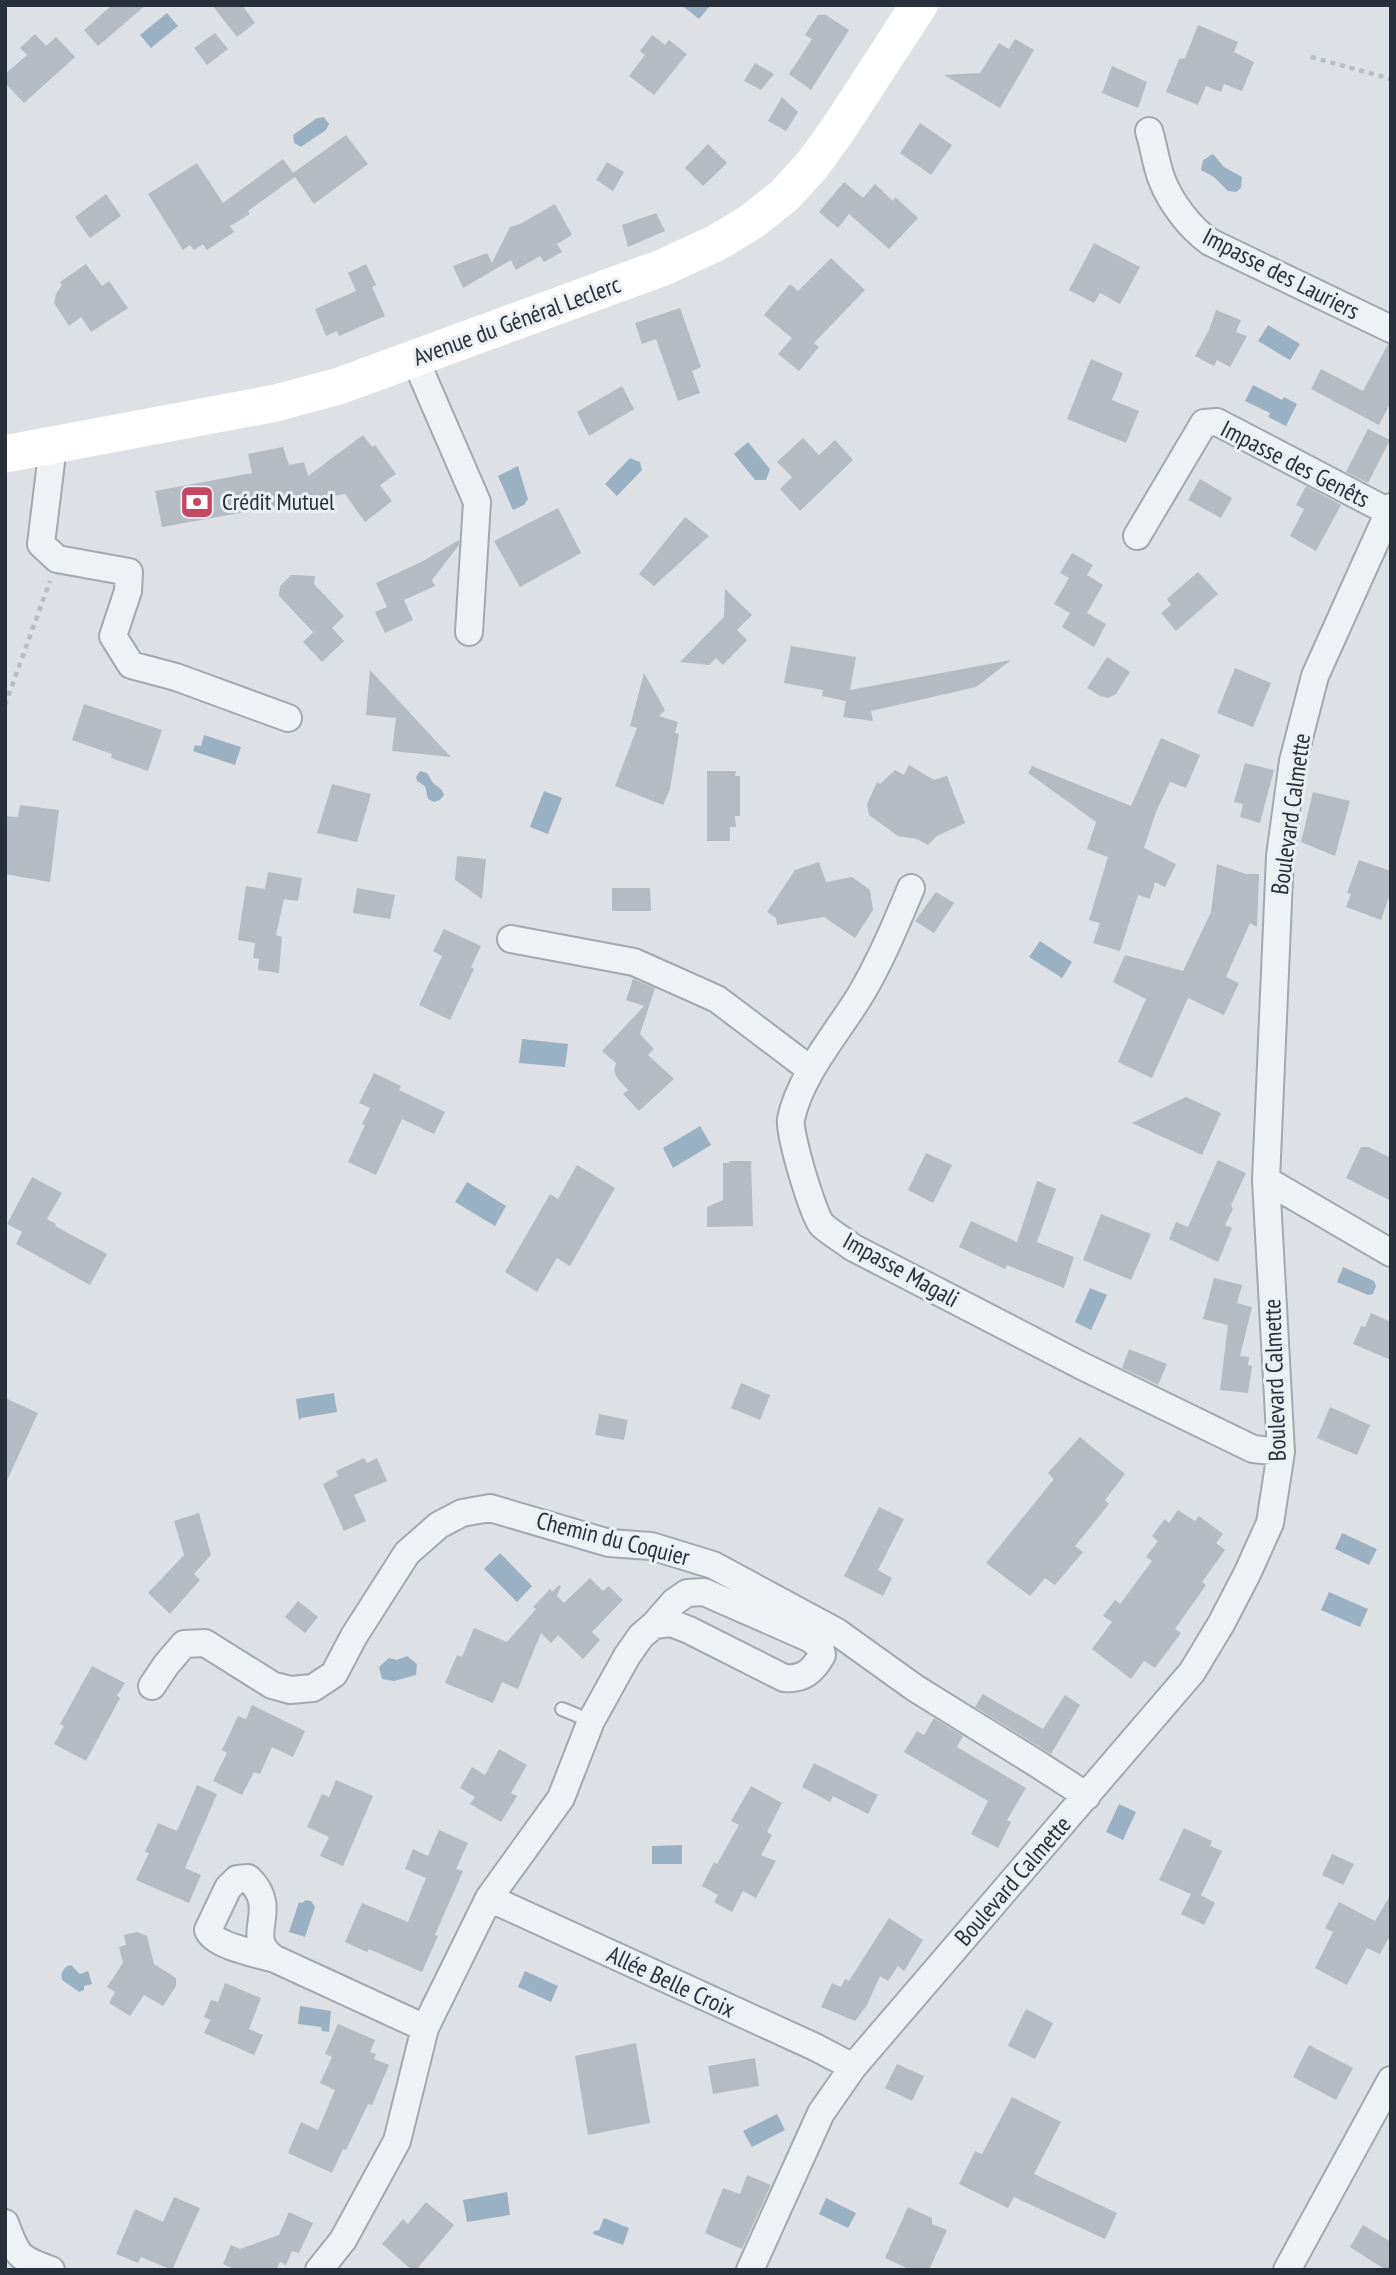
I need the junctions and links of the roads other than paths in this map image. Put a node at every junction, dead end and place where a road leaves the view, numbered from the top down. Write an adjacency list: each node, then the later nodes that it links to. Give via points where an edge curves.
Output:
1 (919, 5): 4 (main road, Avenue du Général Leclerc, via 813,164 785,195 751,222 664,267)
2 (1149, 131): 3 (street, Impasse des Lauriers, via 1163,181 1197,233)
3 (1391, 329)
4 (415, 359): 5 (main road, Avenue du Général Leclerc, via 275,403); 9 (street, via 477,502)
5 (53, 446): 6 (main road, Avenue du Général Leclerc); 10 (street, via 41,544 57,559 129,572 128,591 113,636 131,665)
6 (5, 454)
7 (1390, 509): 8 (street, Impasse des Genêts, via 1217,422 1204,423); 14 (street, Boulevard Calmette, via 1315,676 1293,761 1280,856)
8 (1137, 536)
9 (469, 632)
10 (288, 718)
11 (911, 888): 13 (street, Impasse Magali, via 880,960)
12 (511, 939): 13 (street, via 634,962 718,999)
13 (811, 1070): 16 (street, Impasse Magali, via 790,1122 798,1162 820,1223 852,1247 1094,1372 1253,1449)
14 (1266, 1180): 15 (street); 16 (street, Boulevard Calmette)
15 (1391, 1253)
16 (1281, 1452): 21 (street, Boulevard Calmette, via 1270,1523 1222,1624 1192,1672)
17 (654, 1625): 17 (street, via 687,1593 704,1592 811,1639 822,1655 804,1676 784,1678 689,1630 671,1623); 20 (street, via 627,1656)
18 (152, 1686): 21 (street, Chemin du Coquier, via 184,1644 205,1643 272,1685 290,1690 313,1688 334,1674 407,1553 439,1525 462,1513 490,1508 608,1543 651,1546 713,1565 837,1632 915,1688)
19 (562, 1709): 20 (lane)
20 (591, 1721): 22 (street, via 561,1798)
21 (1087, 1796): 25 (street, Boulevard Calmette)
22 (489, 1898): 24 (street); 25 (street, Allée Belle Croix)
23 (275, 1959): 24 (street)
24 (425, 2028): 29 (street, via 397,2141 343,2240)
25 (853, 2067): 30 (street, Boulevard Calmette, via 821,2113)
26 (1391, 2080): 31 (street)
27 (5, 2223): 28 (street, via 15,2250 25,2260)
28 (51, 2270)
29 (319, 2270)
30 (750, 2270)
31 (1287, 2270)

